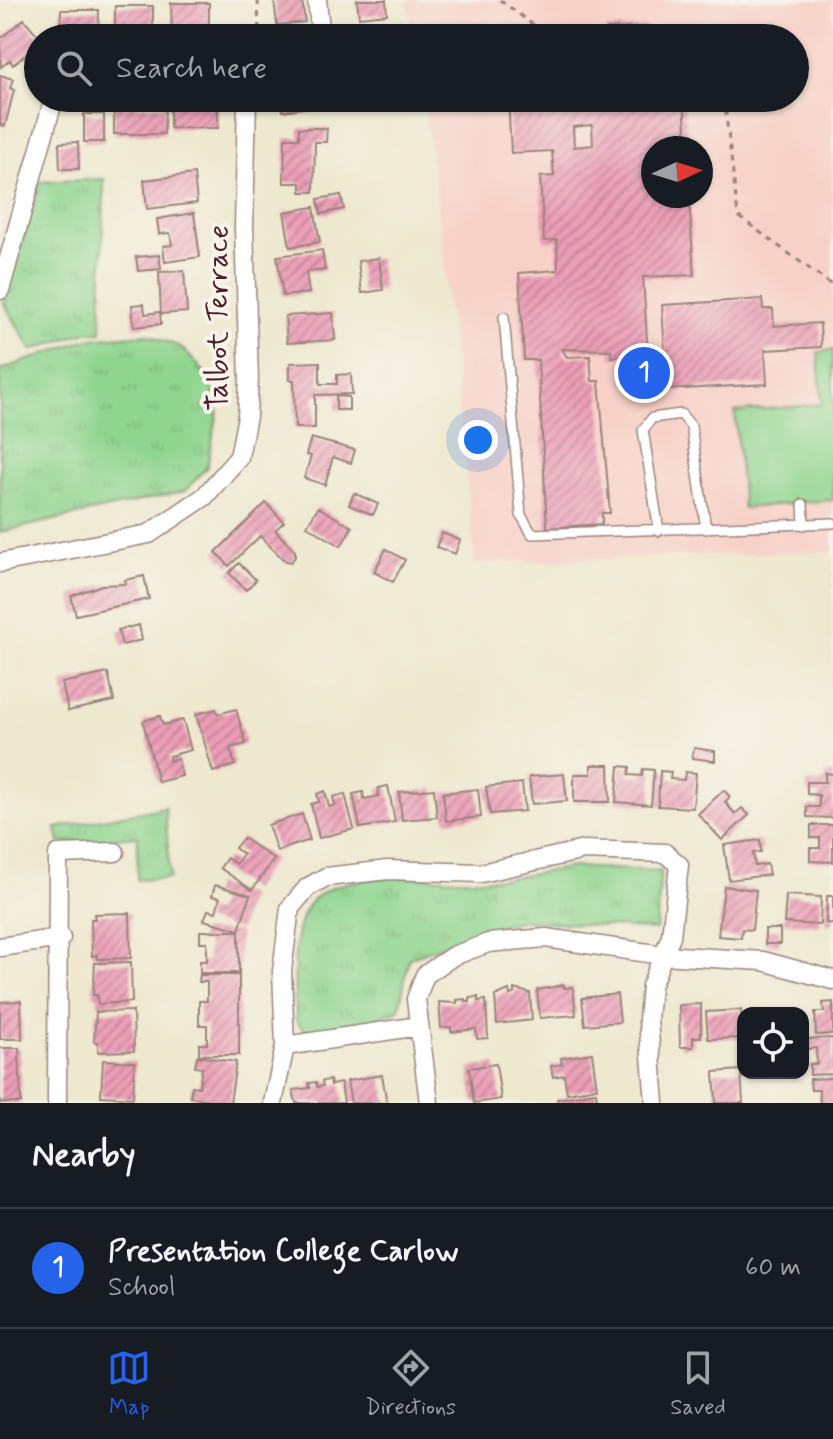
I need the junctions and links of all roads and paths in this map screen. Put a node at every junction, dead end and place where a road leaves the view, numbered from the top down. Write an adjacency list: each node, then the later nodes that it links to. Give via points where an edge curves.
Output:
1 (258, 0): 4 (path)
2 (317, 0): 5 (street)
3 (500, 0): 6 (path)
4 (259, 24)
5 (316, 24)
6 (532, 24)
7 (50, 112): 11 (street)
8 (247, 112): 18 (street, Talbot Terrace, via 249,379 239,457 204,497 149,534)
9 (726, 112): 10 (path, via 738,216)
10 (833, 286)
11 (0, 290)
12 (504, 317): 17 (lane, via 524,525 532,534 547,536)
13 (803, 504): 15 (lane)
14 (833, 523): 15 (lane)
15 (804, 525): 16 (lane)
16 (706, 529): 17 (lane); 17 (lane, via 691,426 681,414 652,418 643,430)
17 (659, 531)
18 (0, 563)
19 (115, 852): 20 (street, via 58,854)
20 (61, 938): 21 (street); 26 (street)
21 (0, 947)
22 (662, 955): 23 (street, via 763,961); 24 (street, via 546,938 488,943 453,956 425,975 416,999); 25 (street, via 676,912 679,874 675,858 665,853 584,850 481,873 388,870 326,877 308,887 290,908 282,971); 29 (street, via 651,986 648,1020)
23 (833, 980)
24 (419, 1026): 25 (street); 28 (street)
25 (285, 1046): 27 (street)
26 (57, 1103)
27 (273, 1103)
28 (429, 1103)
29 (655, 1103)

